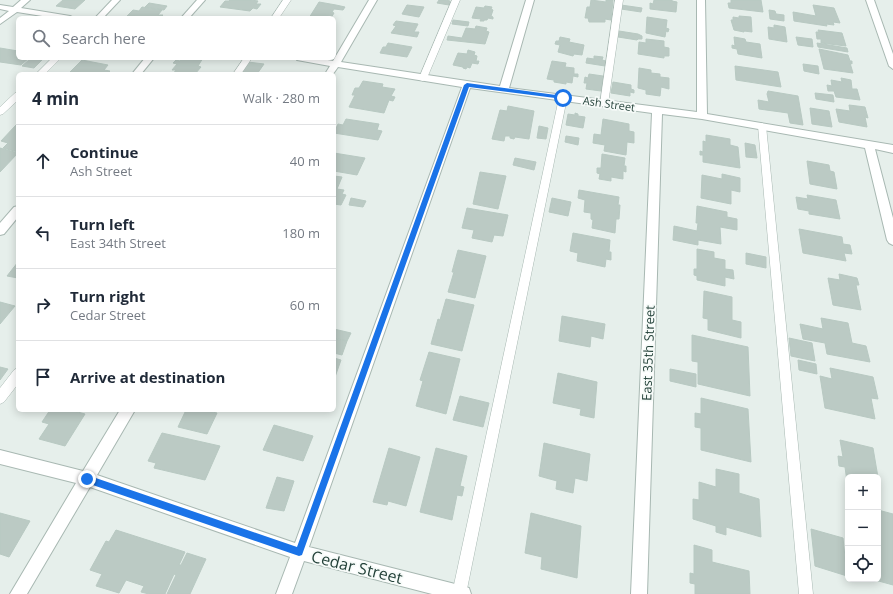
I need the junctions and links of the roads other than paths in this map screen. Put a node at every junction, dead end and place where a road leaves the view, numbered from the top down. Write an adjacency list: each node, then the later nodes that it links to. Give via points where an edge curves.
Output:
1 (26, 0): 12 (street)
2 (116, 0): 14 (street)
3 (201, 0): 15 (street)
4 (287, 0): 16 (lane)
5 (374, 0): 22 (street)
6 (456, 0): 28 (lane)
7 (530, 0): 30 (street)
8 (619, 0): 33 (lane)
9 (701, 0): 36 (street)
10 (870, 0): 23 (street)
11 (0, 7): 12 (street)
12 (15, 9): 13 (street); 17 (street)
13 (58, 16)
14 (101, 16)
15 (187, 16)
16 (276, 16)
17 (0, 22)
18 (55, 60): 24 (lane)
19 (148, 60): 25 (street)
20 (247, 60): 26 (lane)
21 (312, 60): 22 (street, Ash Street)
22 (335, 64): 27 (street); 28 (street, Ash Street)
23 (893, 66)
24 (42, 72)
25 (138, 72)
26 (238, 72)
27 (330, 72)
28 (423, 78): 29 (street, Ash Street)
29 (467, 85): 30 (street, Ash Street); 48 (street)
30 (504, 89): 32 (street, Ash Street)
31 (16, 97): 35 (lane)
32 (563, 98): 33 (street, Ash Street); 51 (lane)
33 (604, 104): 34 (street, Ash Street)
34 (657, 111): 36 (street, Ash Street); 52 (street, East 35th Street)
35 (0, 112)
36 (702, 116): 37 (street, Ash Street)
37 (762, 126): 38 (street, Ash Street); 53 (lane)
38 (869, 144): 39 (street, Ash Street); 42 (street)
39 (893, 149)
40 (16, 212): 41 (street)
41 (0, 231)
42 (893, 240)
43 (16, 377): 44 (lane)
44 (0, 398)
45 (127, 412): 47 (street)
46 (0, 457): 47 (street, Cedar Street)
47 (87, 479): 48 (street, Cedar Street); 49 (street)
48 (299, 552): 50 (street); 51 (street, Cedar Street)
49 (18, 594)
50 (284, 594)
51 (461, 594)
52 (639, 594)
53 (806, 594)

